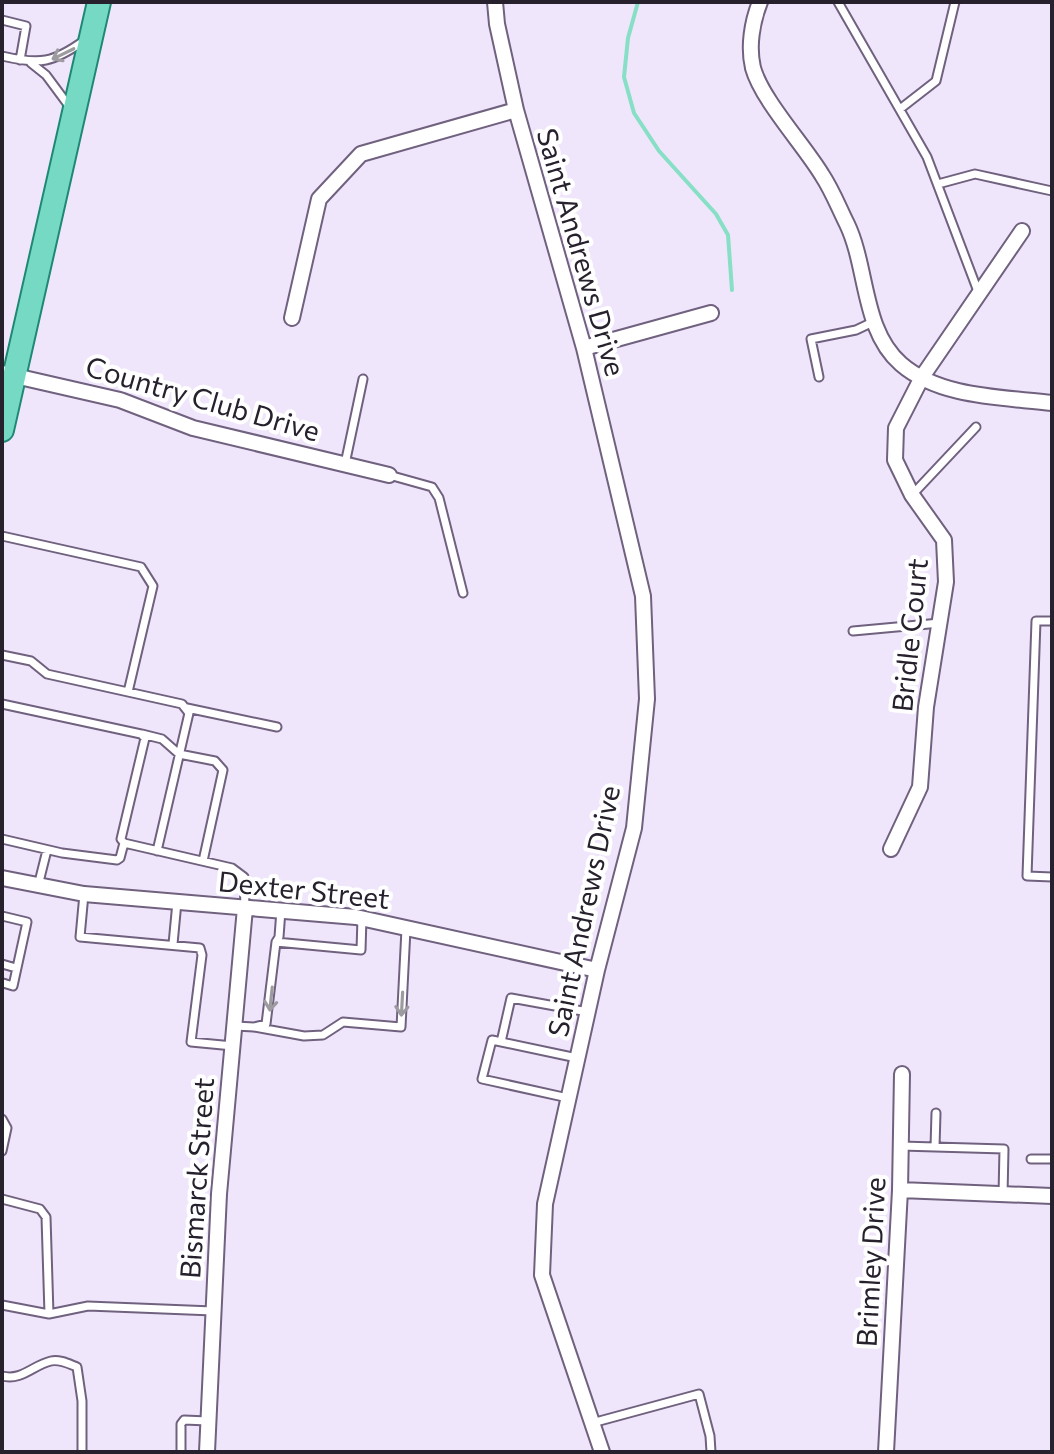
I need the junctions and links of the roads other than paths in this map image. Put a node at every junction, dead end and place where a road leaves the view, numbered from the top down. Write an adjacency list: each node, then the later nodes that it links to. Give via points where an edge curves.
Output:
1 (99, 2): 7 (main road)
2 (495, 2): 12 (street, Saint Andrews Drive)
3 (760, 2): 20 (street, via 750,43 753,70 822,175 849,228)
4 (838, 2): 11 (lane)
5 (955, 2): 11 (lane, via 936,81)
6 (2, 20): 9 (lane, via 26,26)
7 (91, 36): 10 (lane, one-way to 10, via 64,55); 13 (main road)
8 (2, 57): 9 (lane)
9 (20, 60): 10 (lane)
10 (31, 63): 13 (lane)
11 (900, 109): 14 (lane)
12 (516, 110): 19 (street, via 361,154 319,199); 21 (street, Saint Andrews Drive)
13 (74, 112): 22 (main road)
14 (938, 184): 15 (lane, via 975,174); 17 (lane)
15 (1052, 191)
16 (1022, 231): 17 (street, Bridle Court)
17 (979, 294): 24 (street, Bridle Court)
18 (711, 313): 21 (street)
19 (292, 318)
20 (875, 321): 23 (lane, via 811,339); 24 (street, via 879,336 900,363)
21 (584, 348): 64 (street, Saint Andrews Drive, via 643,596 647,699 634,828)
22 (8, 374): 28 (main road); 29 (street, Country Club Drive, via 120,400 193,428)
23 (819, 377)
24 (922, 377): 26 (street, via 984,395); 31 (street, Bridle Court, via 896,428 895,460)
25 (363, 379): 29 (lane)
26 (1052, 403)
27 (976, 427): 31 (lane)
28 (2, 430)
29 (345, 464): 30 (street, Country Club Drive)
30 (389, 475): 33 (lane, via 432,487 439,498)
31 (912, 495): 35 (street, Bridle Court, via 944,540 946,582)
32 (2, 536): 38 (lane, via 141,567 153,586)
33 (463, 593)
34 (1052, 621): 50 (lane, via 1036,621 1027,876)
35 (940, 623): 36 (lane); 46 (street, Bridle Court, via 920,787)
36 (853, 631)
37 (2, 655): 38 (lane, via 31,661 47,674)
38 (128, 692): 40 (lane)
39 (2, 704): 42 (lane)
40 (187, 708): 41 (lane); 43 (lane)
41 (277, 727)
42 (141, 734): 43 (lane, via 162,739); 45 (lane, via 145,738)
43 (179, 754): 48 (lane); 49 (lane, via 215,761 223,770)
44 (2, 839): 47 (lane)
45 (124, 843): 47 (lane, via 117,860); 48 (lane)
46 (891, 849)
47 (47, 850): 52 (lane)
48 (157, 851): 49 (lane)
49 (203, 861): 55 (lane, via 241,873)
50 (1052, 877)
51 (2, 878): 52 (street, Dexter Street)
52 (38, 886): 53 (street, Dexter Street)
53 (84, 894): 54 (street, Dexter Street); 61 (lane, via 80,937)
54 (177, 902): 55 (street, Dexter Street); 61 (lane)
55 (245, 908): 56 (street, Dexter Street); 67 (street, Bismarck Street)
56 (281, 910): 57 (street, Dexter Street); 60 (lane)
57 (362, 918): 59 (street, Dexter Street); 60 (lane, via 361,950)
58 (3, 919): 63 (lane, via 27,922)
59 (406, 927): 64 (street, Dexter Street); 68 (lane, one-way to 68, via 401,1027 343,1022 323,1035 304,1036)
60 (276, 942): 68 (lane, one-way to 68, via 270,1011 266,1024)
61 (173, 944): 70 (lane, via 200,948 202,955 191,1042)
62 (2, 964): 63 (lane)
63 (16, 968): 65 (lane, via 13,986)
64 (597, 970): 66 (street, Saint Andrews Drive)
65 (3, 983)
66 (588, 1012): 69 (lane, via 511,998); 71 (street, Saint Andrews Drive)
67 (235, 1026): 68 (lane); 70 (street, Bismarck Street)
68 (254, 1027)
69 (501, 1042): 71 (lane); 73 (lane, via 492,1040 482,1079)
70 (233, 1046): 86 (street, Bismarck Street)
71 (577, 1058): 73 (street, Saint Andrews Drive)
72 (902, 1074): 76 (street, Brimley Drive)
73 (568, 1098): 90 (street, Saint Andrews Drive, via 545,1204 542,1275)
74 (936, 1113): 77 (lane)
75 (2, 1119): 78 (lane, via 7,1128)
76 (901, 1146): 77 (lane); 81 (street, Brimley Drive)
77 (935, 1147): 82 (lane, via 1004,1149)
78 (2, 1151)
79 (1031, 1159): 80 (lane)
80 (1052, 1159)
81 (900, 1190): 82 (street); 96 (street, Brimley Drive)
82 (1003, 1195): 83 (street)
83 (1052, 1196)
84 (2, 1199): 87 (lane, via 40,1209 46,1217)
85 (2, 1305): 87 (lane)
86 (213, 1311): 87 (lane, via 88,1306); 89 (street, Bismarck Street)
87 (49, 1314)
88 (2, 1376): 91 (lane, via 11,1378 51,1361 77,1367)
89 (208, 1421): 92 (lane, via 184,1420); 93 (street, Bismarck Street)
90 (592, 1423): 94 (street, Saint Andrews Drive); 95 (lane, via 699,1394)
91 (82, 1452)
92 (181, 1452)
93 (207, 1452)
94 (602, 1452)
95 (711, 1452)
96 (886, 1452)

